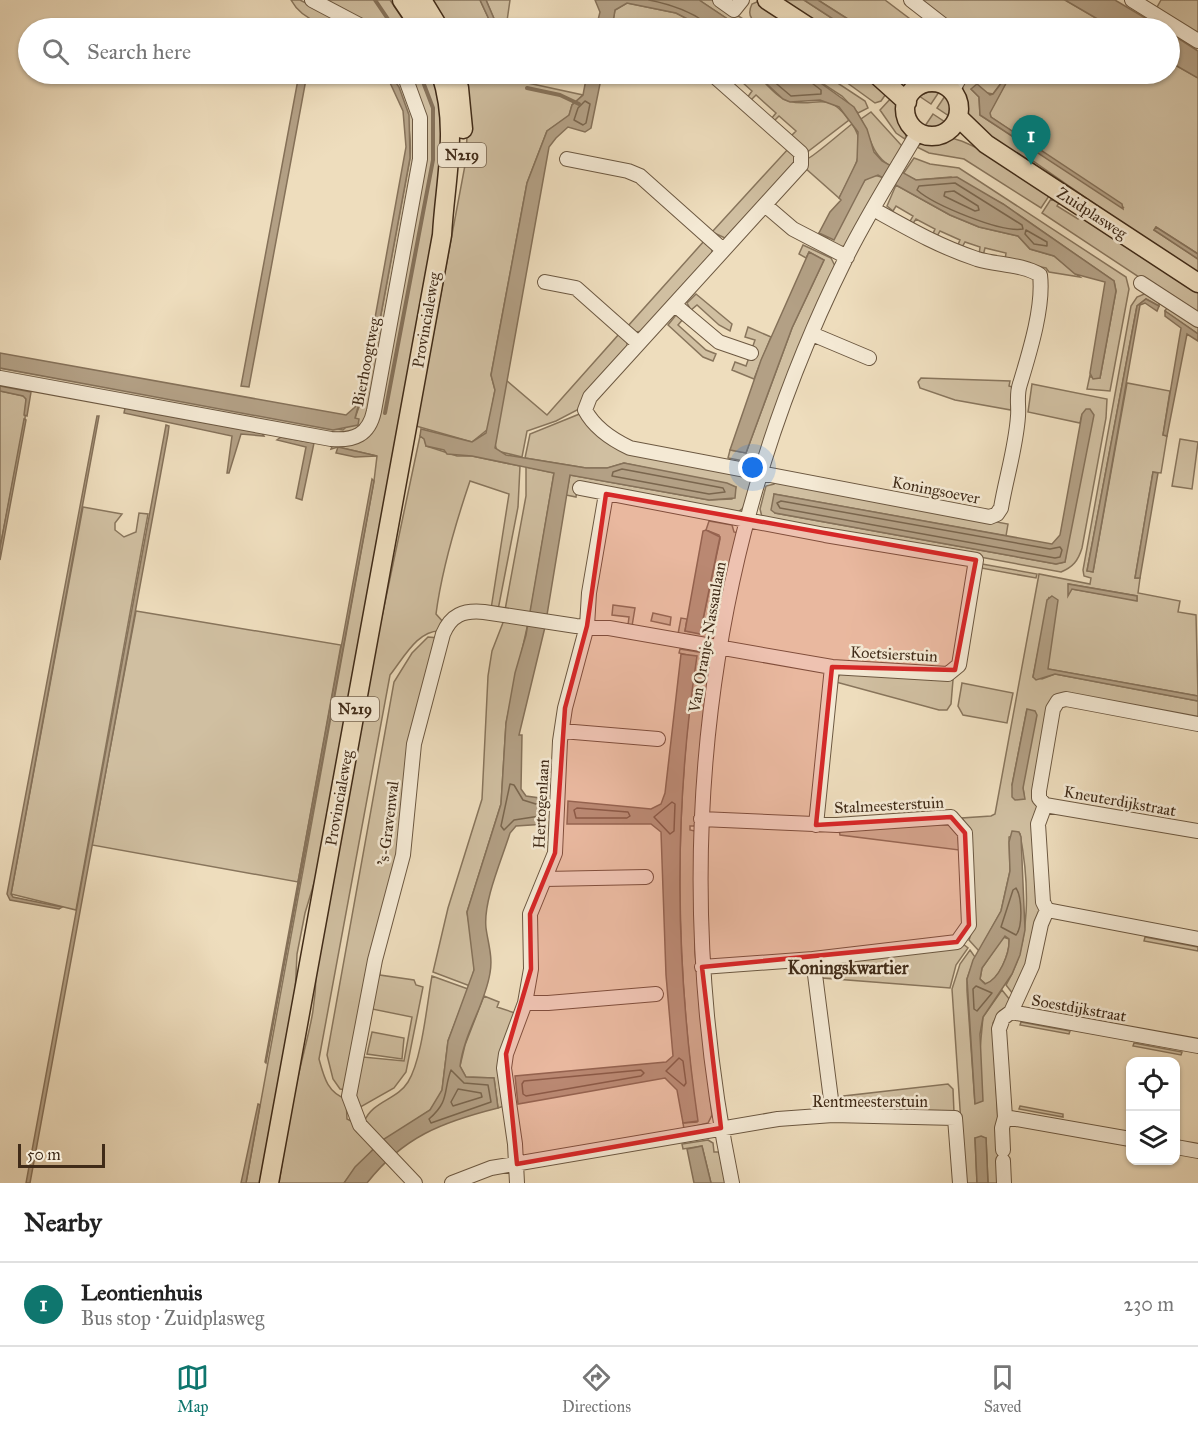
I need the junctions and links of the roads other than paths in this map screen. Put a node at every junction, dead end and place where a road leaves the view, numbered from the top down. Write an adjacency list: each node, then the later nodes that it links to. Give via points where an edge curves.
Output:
1 (312, 0): 9 (street)
2 (402, 0): 10 (main road)
3 (422, 0): 11 (main road)
4 (720, 0): 5 (street, via 735,10)
5 (742, 0)
6 (767, 0): 12 (main road)
7 (911, 0): 13 (street)
8 (1132, 0): 14 (street)
9 (346, 18)
10 (414, 18)
11 (433, 18)
12 (795, 18)
13 (934, 18)
14 (1161, 18)
15 (1180, 30): 16 (street)
16 (1198, 41)
17 (408, 84): 43 (street, Bierhoogtweg, via 420,117 420,159 375,411 368,429 358,437 331,439)
18 (444, 84): 31 (main road, Provincialeweg / N219, via 452,134)
19 (458, 84): 31 (main road, Provincialeweg / N219, via 463,135 460,173)
20 (723, 84): 29 (street, via 801,153 801,165)
21 (893, 84): 25 (main road)
22 (897, 84): 25 (main road)
23 (927, 84): 25 (main road)
24 (949, 84): 26 (main road, via 959,104)
25 (911, 95): 27 (main road, via 907,119)
26 (954, 124): 27 (main road, via 934,136); 36 (main road, Zuidplasweg)
27 (918, 132): 30 (street, Van Oranje-Nassaulaan)
28 (567, 159): 32 (street, via 640,176)
29 (765, 205): 32 (street); 33 (street, via 793,229)
30 (873, 209): 33 (street, Van Oranje-Nassaulaan); 44 (street, Koningsoever, via 938,245 1040,275 999,512 990,517)
31 (442, 235): 75 (main road, Provincialeweg / N219)
32 (723, 250): 37 (street)
33 (847, 256): 39 (street, Van Oranje-Nassaulaan)
34 (545, 282): 40 (street, via 576,288)
35 (1142, 283): 38 (street)
36 (1198, 283)
37 (675, 305): 40 (street); 41 (street, via 719,342)
38 (1198, 320)
39 (812, 334): 42 (street); 44 (street, Van Oranje-Nassaulaan)
40 (638, 343): 44 (street, Koningsoever, via 590,397 585,410 590,418 630,448)
41 (751, 353)
42 (870, 358)
43 (0, 378)
44 (760, 473): 47 (street, Van Oranje-Nassaulaan)
45 (580, 488): 46 (street)
46 (606, 494): 47 (street); 48 (street, Hertogenlaan)
47 (747, 519): 49 (street, Van Oranje-Nassaulaan); 50 (street, Koetsierstuin, via 976,560 955,670 948,674)
48 (587, 626): 49 (street, Koetsierstuin); 52 (street, Hertogenlaan); 76 (street, 's-Gravenwal, via 470,610 452,618 443,634 414,744 403,855 375,960 350,1096 355,1117)
49 (718, 646): 50 (street, Koetsierstuin); 55 (street, Van Oranje-Nassaulaan)
50 (832, 667): 56 (street)
51 (1198, 724): 54 (street, via 1066,699 1058,701 1053,709 1039,791)
52 (562, 731): 53 (street); 59 (street, Hertogenlaan, via 555,854)
53 (658, 739)
54 (1045, 805): 57 (street, Kneuterdijkstraat); 60 (street, Kneuterdijkstraat, via 1038,824 1043,902)
55 (701, 819): 56 (street, Stalmeesterstuin); 63 (street, Van Oranje-Nassaulaan)
56 (816, 825): 62 (street, Stalmeesterstuin, via 951,817 965,832 969,925 957,942)
57 (1198, 831)
58 (646, 877): 59 (street)
59 (545, 879): 65 (street, Hertogenlaan, via 530,914 531,969)
60 (1047, 910): 61 (street); 66 (street, via 1032,966)
61 (1198, 939)
62 (813, 960): 63 (street); 68 (street)
63 (702, 967): 70 (street, Van Oranje-Nassaulaan)
64 (656, 994): 65 (street)
65 (525, 1003): 74 (street, Hertogenlaan, via 504,1068)
66 (1011, 1012): 67 (street, Soestdijkstraat); 69 (street, Soestdijkstraat, via 1003,1018 999,1029)
67 (1198, 1046)
68 (833, 1115): 70 (street, Rentmeesterstuin); 80 (street, Rentmeesterstuin, via 955,1118)
69 (1005, 1117): 71 (street); 81 (street, Soestdijkstraat)
70 (721, 1128): 74 (street, Rentmeesterstuin); 79 (street, Van Oranje-Nassaulaan)
71 (1126, 1138)
72 (1180, 1148): 73 (street)
73 (1198, 1151)
74 (517, 1164): 77 (street, Rentmeesterstuin, via 491,1168); 78 (street, Hertogenlaan)
75 (268, 1183)
76 (415, 1183)
77 (452, 1183)
78 (517, 1183)
79 (732, 1183)
80 (960, 1183)
81 (1004, 1183)

